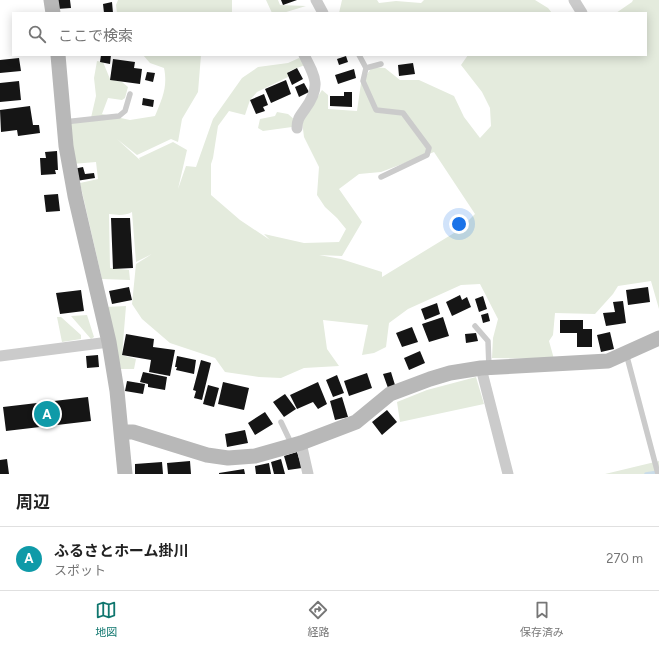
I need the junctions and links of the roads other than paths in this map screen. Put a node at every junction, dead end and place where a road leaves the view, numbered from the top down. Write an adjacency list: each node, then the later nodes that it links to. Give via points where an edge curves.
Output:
1 (51, 0): 4 (street)
2 (316, 0): 5 (street)
3 (574, 0): 6 (street)
4 (52, 12)
5 (323, 12)
6 (581, 12)
7 (58, 56): 13 (street)
8 (305, 56): 14 (street, via 316,87 313,98 297,120)
9 (360, 56): 11 (lane)
10 (381, 64): 11 (lane)
11 (366, 68): 15 (lane, via 363,81 376,110 403,113 429,148 427,155)
12 (130, 94): 13 (lane, via 125,111 119,116)
13 (64, 122): 18 (street, via 75,196)
14 (297, 128)
15 (381, 177)
16 (475, 326): 21 (lane, via 488,341)
17 (659, 338): 19 (street)
18 (109, 342): 20 (street); 23 (street)
19 (626, 353): 21 (street, via 608,361); 28 (lane)
20 (0, 356)
21 (485, 368): 24 (street, via 430,378 390,394 356,422); 27 (street)
22 (281, 422): 24 (lane)
23 (121, 432): 24 (street, via 133,432 228,458 254,456); 25 (street)
24 (296, 444): 26 (street)
25 (125, 474)
26 (308, 474)
27 (508, 474)
28 (658, 474)

